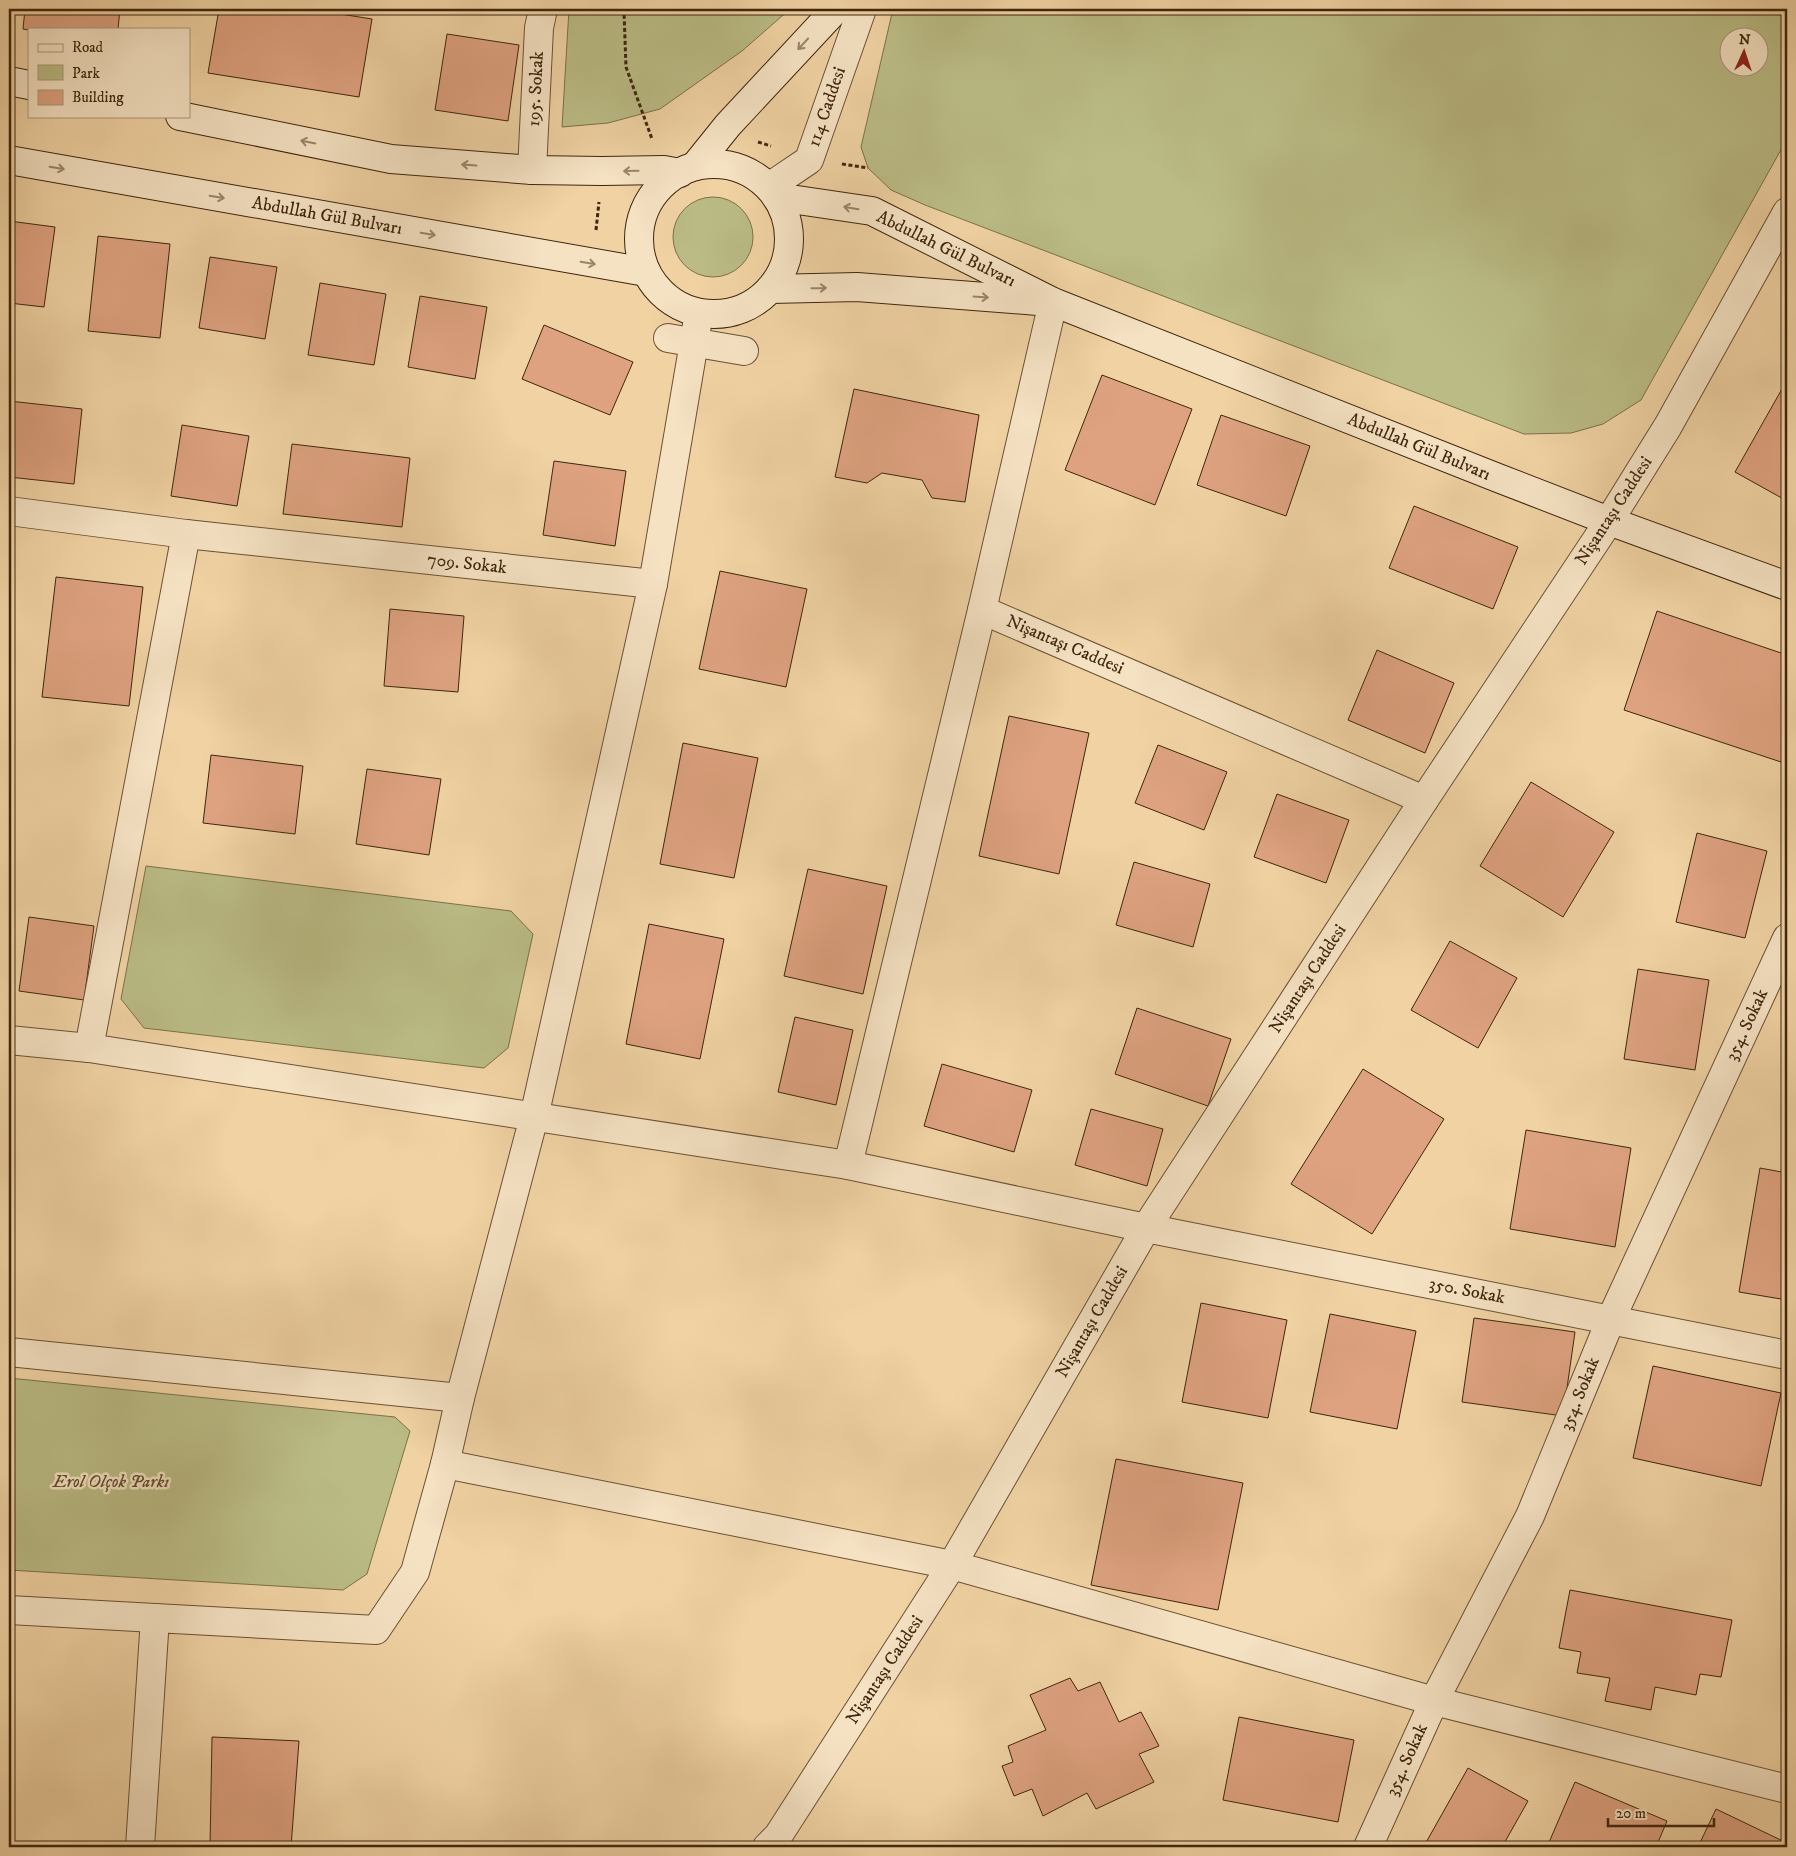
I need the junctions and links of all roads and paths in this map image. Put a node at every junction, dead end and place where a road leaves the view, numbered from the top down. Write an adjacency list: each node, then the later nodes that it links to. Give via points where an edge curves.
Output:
1 (543, 9): 9 (street, 195. Sokak, via 539,28)
2 (626, 9): 10 (path, via 626,67)
3 (836, 9): 10 (street, one-way to 10, via 728,125)
4 (862, 9): 12 (street, 114 Caddesi, via 809,160)
5 (9, 81): 6 (street)
6 (28, 85)
7 (190, 118): 9 (street, one-way to 7, via 391,159)
8 (9, 160): 14 (street, Abdullah Gül Bulvarı, one-way to 14)
9 (532, 170): 11 (street)
10 (680, 170): 11 (street, one-way to 11); 12 (street, via 715,164 735,167 754,175); 15 (street, via 647,204 640,226 639,249)
11 (602, 171): 14 (path)
12 (773, 192): 16 (street, via 787,219 790,244 784,269); 17 (street, Abdullah Gül Bulvarı, one-way to 12, via 872,212)
13 (1787, 212): 22 (street, Nişantaşı Caddesi, via 1668,426)
14 (593, 263): 15 (street, Abdullah Gül Bulvarı)
15 (646, 272): 18 (street, via 659,290 677,304)
16 (770, 289): 17 (street, Abdullah Gül Bulvarı, one-way to 17, via 857,287); 18 (street, via 756,302 738,310)
17 (1053, 302): 22 (street, Abdullah Gül Bulvarı); 26 (street)
18 (699, 313): 19 (street)
19 (681, 341): 20 (street); 24 (street)
20 (744, 352)
21 (9, 511): 23 (street, 709. Sokak)
22 (1610, 521): 25 (street, Abdullah Gül Bulvarı); 27 (street, Nişantaşı Caddesi)
23 (186, 534): 24 (street, 709. Sokak); 30 (street)
24 (652, 584): 31 (street)
25 (1787, 586)
26 (982, 610): 27 (street, Nişantaşı Caddesi); 32 (street)
27 (1424, 800): 33 (street, Nişantaşı Caddesi)
28 (1787, 938): 34 (street, 354. Sokak)
29 (9, 1040): 30 (street, 350. Sokak)
30 (89, 1048): 31 (street, 350. Sokak)
31 (534, 1116): 32 (street, 350. Sokak); 37 (street)
32 (848, 1165): 33 (street, 350. Sokak)
33 (1146, 1228): 34 (street, 350. Sokak); 39 (street, Nişantaşı Caddesi)
34 (1611, 1319): 36 (street, 350. Sokak); 42 (street, 354. Sokak, via 1530,1516)
35 (9, 1352): 37 (street)
36 (1787, 1355)
37 (460, 1398): 38 (street)
38 (445, 1464): 39 (street); 41 (street, via 416,1572 376,1630)
39 (952, 1565): 42 (street); 45 (street, Nişantaşı Caddesi, via 778,1836)
40 (9, 1610): 41 (street)
41 (154, 1618): 44 (street)
42 (1434, 1701): 43 (street); 46 (street, 354. Sokak)
43 (1787, 1789)
44 (140, 1847)
45 (767, 1847)
46 (1368, 1847)

